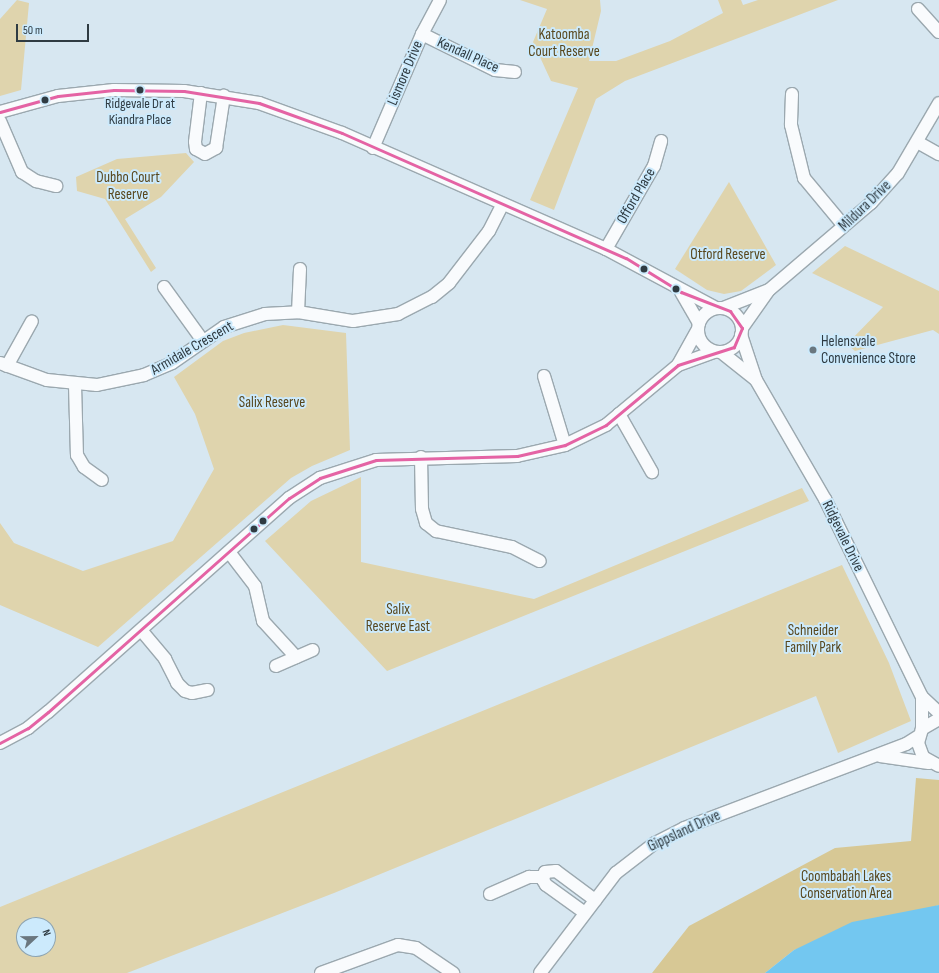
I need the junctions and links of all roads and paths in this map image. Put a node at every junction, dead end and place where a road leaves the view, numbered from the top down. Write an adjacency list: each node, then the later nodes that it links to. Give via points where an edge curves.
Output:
1 (440, 0): 4 (street, Lismore Drive)
2 (918, 9): 3 (street)
3 (939, 32)
4 (422, 34): 5 (street, Kendall Place, via 495,70); 14 (street, Lismore Drive)
5 (515, 72)
6 (201, 93): 8 (street); 8 (street, via 195,142 196,149 205,154 216,148); 10 (street, via 151,89 83,92)
7 (792, 94): 18 (street, via 791,125 804,178)
8 (224, 96): 14 (street, via 287,112)
9 (939, 103): 13 (street, Mildura Drive)
10 (0, 112)
11 (0, 121): 16 (street, via 22,172 36,182)
12 (661, 141): 19 (street, Offord Place, via 654,166)
13 (919, 143): 15 (street); 18 (street, Mildura Drive, via 886,188)
14 (374, 148): 17 (street)
15 (939, 154)
16 (56, 186)
17 (503, 204): 19 (street); 25 (street, Armidale Crescent, via 488,231 449,283 416,307 384,318 353,321)
18 (844, 226): 22 (street, Mildura Drive)
19 (606, 249): 23 (street, via 640,265)
20 (300, 269): 25 (street)
21 (164, 287): 29 (street)
22 (769, 290): 24 (street, Mildura Drive); 28 (street, Mildura Drive)
23 (681, 292): 24 (street); 27 (street)
24 (720, 308): 27 (street, via 705,313); 28 (street, via 736,315)
25 (298, 312): 29 (street, Armidale Crescent, via 265,314 244,319)
26 (32, 321): 31 (street)
27 (698, 327): 30 (street, via 702,344); 32 (street)
28 (742, 331): 30 (street, via 734,347); 34 (street, Ridgevale Drive)
29 (203, 341): 35 (street, Armidale Crescent, via 172,363 144,375 97,385)
30 (717, 352): 32 (street); 34 (street, Ridgevale Drive)
31 (4, 365): 35 (street, Armidale Crescent, via 47,380)
32 (678, 365): 36 (street)
33 (544, 376): 37 (street)
34 (756, 380): 48 (street, Ridgevale Drive, via 825,500)
35 (75, 385): 40 (street, via 75,449 84,467)
36 (619, 414): 37 (street, via 606,425); 39 (street)
37 (565, 445): 38 (street, via 517,456)
38 (421, 457): 41 (street, via 376,460 320,478 289,498); 42 (street, via 422,509 426,523 436,531 512,547)
39 (652, 472)
40 (102, 480)
41 (229, 552): 43 (street); 45 (street, via 255,586 263,621)
42 (540, 561)
43 (141, 630): 47 (street, via 165,659 177,683 192,693); 52 (street, via 48,712 28,728)
44 (313, 650): 45 (street)
45 (296, 657): 46 (street)
46 (276, 666)
47 (208, 690)
48 (922, 697): 49 (street, Ridgevale Drive); 51 (street, Ridgevale Drive)
49 (939, 713)
50 (939, 719): 51 (street, Gippsland Drive)
51 (920, 732): 53 (street, Gippsland Drive); 54 (street, Ridgevale Drive, via 919,751)
52 (0, 743)
53 (876, 755): 54 (street, Gippsland Drive); 57 (street, Gippsland Drive, via 669,835 626,863)
54 (934, 764)
55 (542, 877): 56 (street, via 530,877); 57 (street, via 547,870 556,870); 58 (street, via 546,885)
56 (490, 894)
57 (595, 900): 58 (street, Gippsland Drive)
58 (585, 914): 61 (street, Gippsland Drive)
59 (322, 973): 60 (street, via 398,946 416,948)
60 (453, 973)
61 (540, 973)

